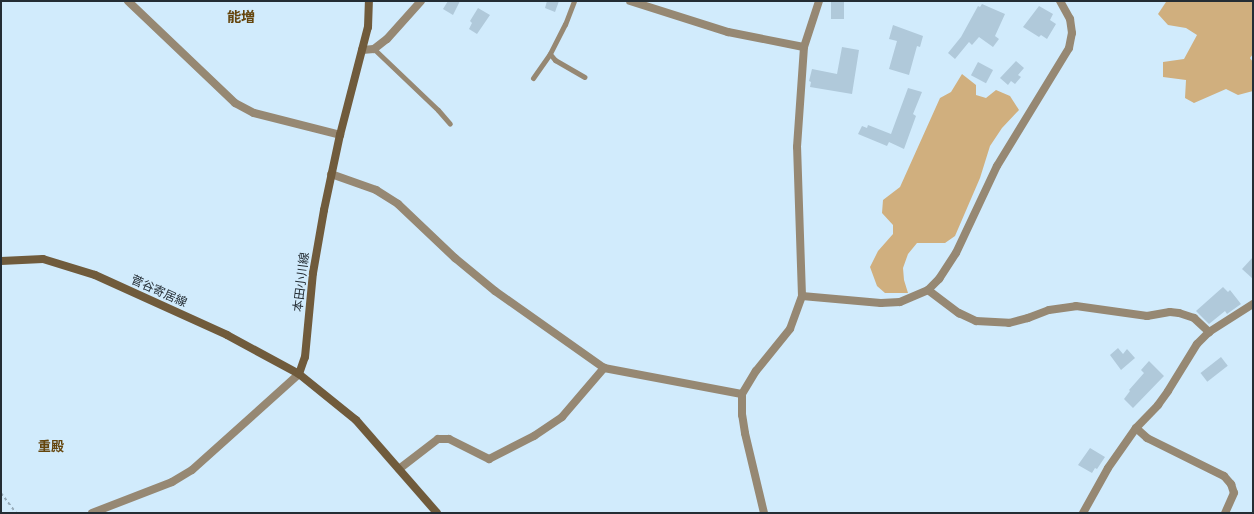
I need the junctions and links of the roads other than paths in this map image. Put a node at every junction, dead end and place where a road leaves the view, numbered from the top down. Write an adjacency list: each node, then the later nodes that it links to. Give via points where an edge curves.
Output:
1 (128, 1): 15 (street, via 235,102 254,112)
2 (369, 1): 10 (main road, 本田小川線, via 368,27)
3 (421, 1): 9 (street, via 387,39)
4 (574, 1): 11 (lane)
5 (630, 1): 8 (street, via 728,32)
6 (819, 1): 8 (street)
7 (1060, 1): 18 (street, via 1070,19 1072,33 1069,48 997,166 948,268)
8 (804, 48): 19 (street, via 797,147)
9 (374, 49): 10 (street); 14 (lane)
10 (362, 50): 15 (main road, 本田小川線)
11 (550, 54): 12 (lane, via 555,60); 13 (lane)
12 (585, 77)
13 (533, 78)
14 (450, 124)
15 (340, 135): 16 (main road, 本田小川線)
16 (331, 174): 22 (street, via 376,190 398,204 455,258 495,291); 23 (main road, 本田小川線, via 313,273 305,357)
17 (1, 261): 23 (main road, 菅谷寄居線, via 43,259 95,275 227,335)
18 (928, 290): 19 (street, via 900,302 881,303); 21 (street, via 959,313 976,321 1009,323 1049,310 1076,306 1147,316 1179,313 1194,318)
19 (802, 296): 24 (street, via 790,329 756,371)
20 (1253, 304): 21 (street)
21 (1209, 332): 25 (street, via 1197,344 1158,405)
22 (604, 368): 24 (street); 26 (street, via 562,417 534,436 489,459 449,439 438,439)
23 (299, 374): 26 (main road, via 356,420); 27 (street, via 192,470 172,482)
24 (742, 394): 29 (street, via 745,434)
25 (1136, 428): 30 (street, via 1108,468); 31 (street, via 1148,438 1224,476 1234,493)
26 (399, 468): 28 (main road)
27 (92, 513)
28 (437, 513)
29 (764, 513)
30 (1083, 513)
31 (1225, 513)

